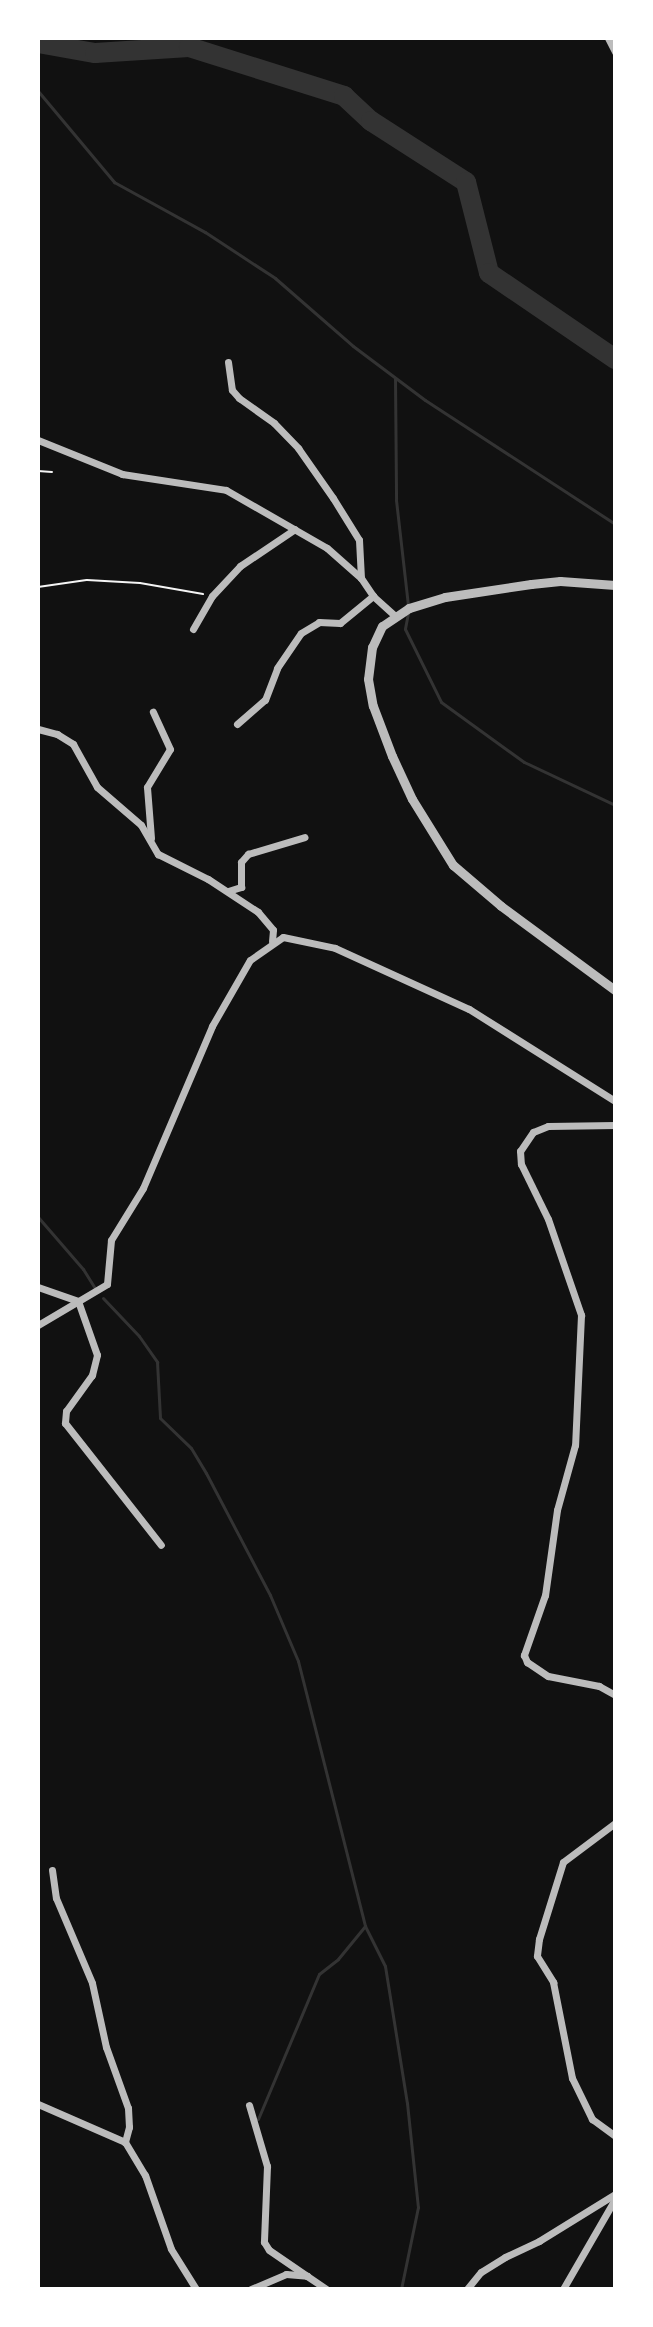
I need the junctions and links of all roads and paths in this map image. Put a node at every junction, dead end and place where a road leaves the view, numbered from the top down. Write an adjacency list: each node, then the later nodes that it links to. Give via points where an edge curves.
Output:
1 (608, 38): 2 (street)
2 (615, 52)
3 (38, 349): 5 (path)
4 (228, 362): 10 (street, via 232,390 274,423 327,488 359,540)
5 (38, 371)
6 (38, 440): 9 (street, via 122,474 226,490)
7 (38, 471): 8 (path)
8 (52, 472)
9 (295, 529): 10 (street); 13 (street, via 240,566)
10 (361, 578): 14 (street)
11 (615, 585): 15 (street, via 531,584 445,597)
12 (38, 587): 13 (path, via 87,580)
13 (212, 596): 16 (street)
14 (373, 596): 15 (street); 18 (street, via 340,623 319,622 301,633 277,668 265,700)
15 (395, 616): 24 (street, via 382,626 372,647 368,679 392,756 431,833 474,885)
16 (193, 629)
17 (153, 712): 21 (street, via 170,749 147,787)
18 (237, 724)
19 (38, 729): 21 (street, via 73,744 97,787)
20 (305, 837): 22 (street, via 248,854 241,862 241,887)
21 (150, 839): 22 (street, via 158,854)
22 (228, 891): 23 (street, via 258,912 273,930)
23 (272, 941): 25 (street, via 291,936 326,945 469,1009); 28 (street, via 250,960 212,1026 143,1188 111,1240 107,1284)
24 (615, 990)
25 (615, 1101)
26 (615, 1125): 31 (street, via 548,1126 533,1132 520,1151 581,1315 575,1445 557,1510 545,1595 524,1655 548,1676 599,1686)
27 (38, 1287): 28 (street)
28 (78, 1301): 29 (street); 30 (street, via 97,1364 66,1411 65,1423)
29 (38, 1325)
30 (161, 1545)
31 (615, 1695)
32 (615, 1823): 36 (street, via 563,1862 537,1956 553,1982 572,2078 592,2119)
33 (52, 1870): 37 (street, via 56,1898 92,1983 106,2047 128,2108)
34 (38, 2104): 37 (street)
35 (249, 2105): 39 (street, via 267,2166 264,2242)
36 (615, 2136)
37 (125, 2142): 40 (street, via 145,2175 171,2249)
38 (615, 2196): 43 (street, via 481,2272); 44 (street)
39 (307, 2276): 41 (street, via 274,2276); 42 (street)
40 (196, 2289)
41 (251, 2289)
42 (326, 2289)
43 (467, 2289)
44 (563, 2289)

